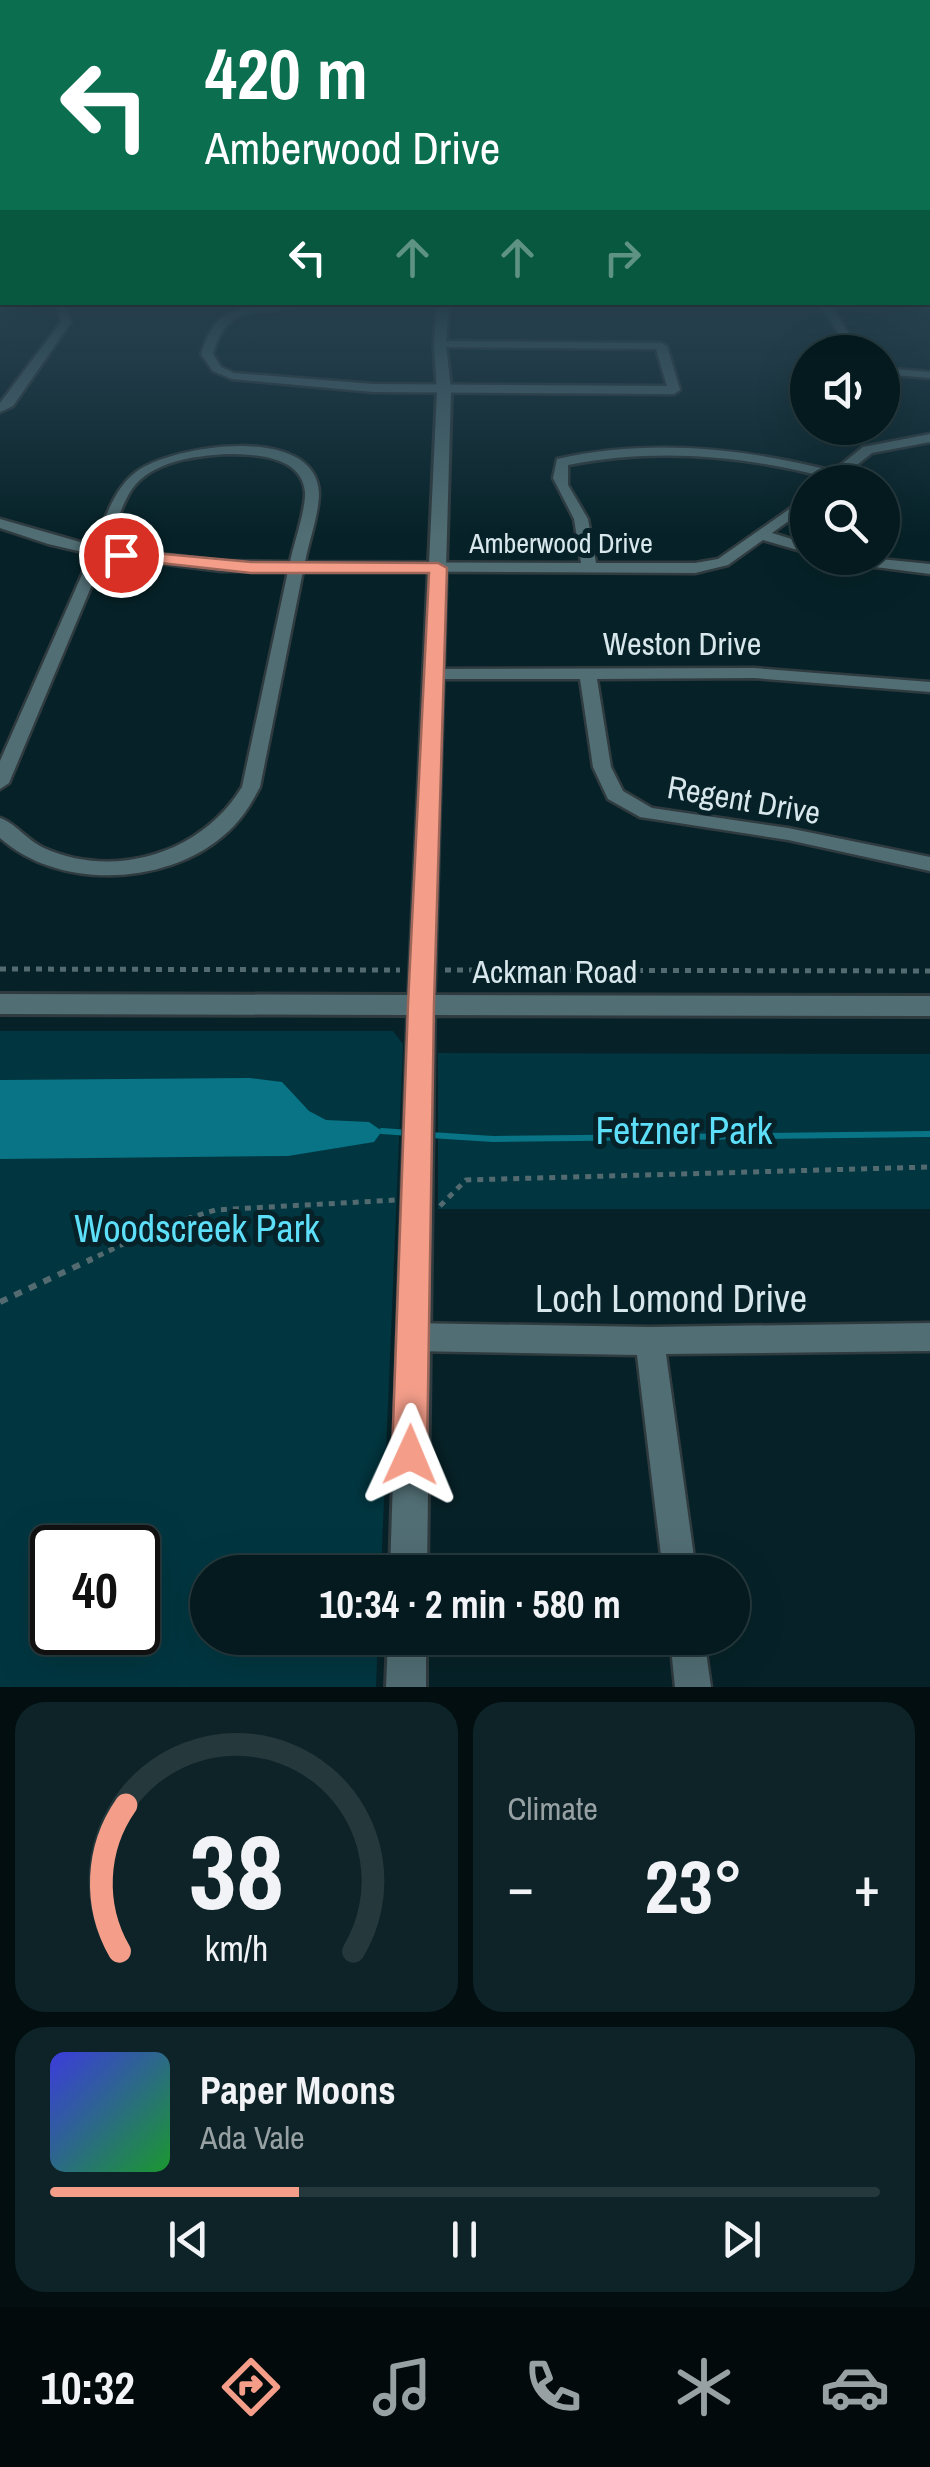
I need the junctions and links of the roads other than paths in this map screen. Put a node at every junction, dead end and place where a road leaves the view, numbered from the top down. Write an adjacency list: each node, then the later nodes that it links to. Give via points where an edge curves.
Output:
1 (24, 381): 6 (street)
2 (299, 381): 5 (street)
3 (443, 381): 5 (street)
4 (671, 381): 5 (street, via 674,390)
5 (444, 391): 18 (street)
6 (0, 408)
7 (930, 438): 9 (street, via 868,450)
8 (796, 465): 16 (street, via 745,455 612,454 562,462 560,488 582,521)
9 (849, 465)
10 (790, 514): 12 (street, Amberwood Drive)
11 (0, 523): 14 (street, Amberwood Drive)
12 (763, 535): 13 (street); 16 (street, Amberwood Drive, via 722,562 695,568)
13 (790, 543)
14 (99, 551): 17 (street, Amberwood Drive, via 186,564); 17 (street, via 136,477 184,455 246,451 283,457 311,482); 23 (street)
15 (900, 565): 19 (street)
16 (589, 567): 18 (street, Amberwood Drive)
17 (296, 568): 18 (street, Amberwood Drive); 24 (street, via 252,787 222,828 149,864 90,868 45,858 12,840)
18 (438, 568): 20 (street)
19 (930, 569)
20 (434, 674): 21 (street, Weston Drive); 27 (street)
21 (588, 674): 22 (street, Weston Drive, via 782,674); 25 (street, Regent Drive, via 602,767 615,795 647,814)
22 (930, 687)
23 (0, 783)
24 (0, 824)
25 (930, 864)
26 (0, 1004): 27 (street, Ackman Road)
27 (421, 1004): 28 (street, Ackman Road); 30 (street)
28 (930, 1006)
29 (930, 1336): 31 (street, Loch Lomond Drive)
30 (411, 1337): 31 (street, Loch Lomond Drive); 32 (street)
31 (650, 1341): 33 (street)
32 (408, 1555)
33 (677, 1555)
34 (406, 1655): 36 (street)
35 (689, 1655): 37 (street)
36 (406, 1687)
37 (693, 1687)

